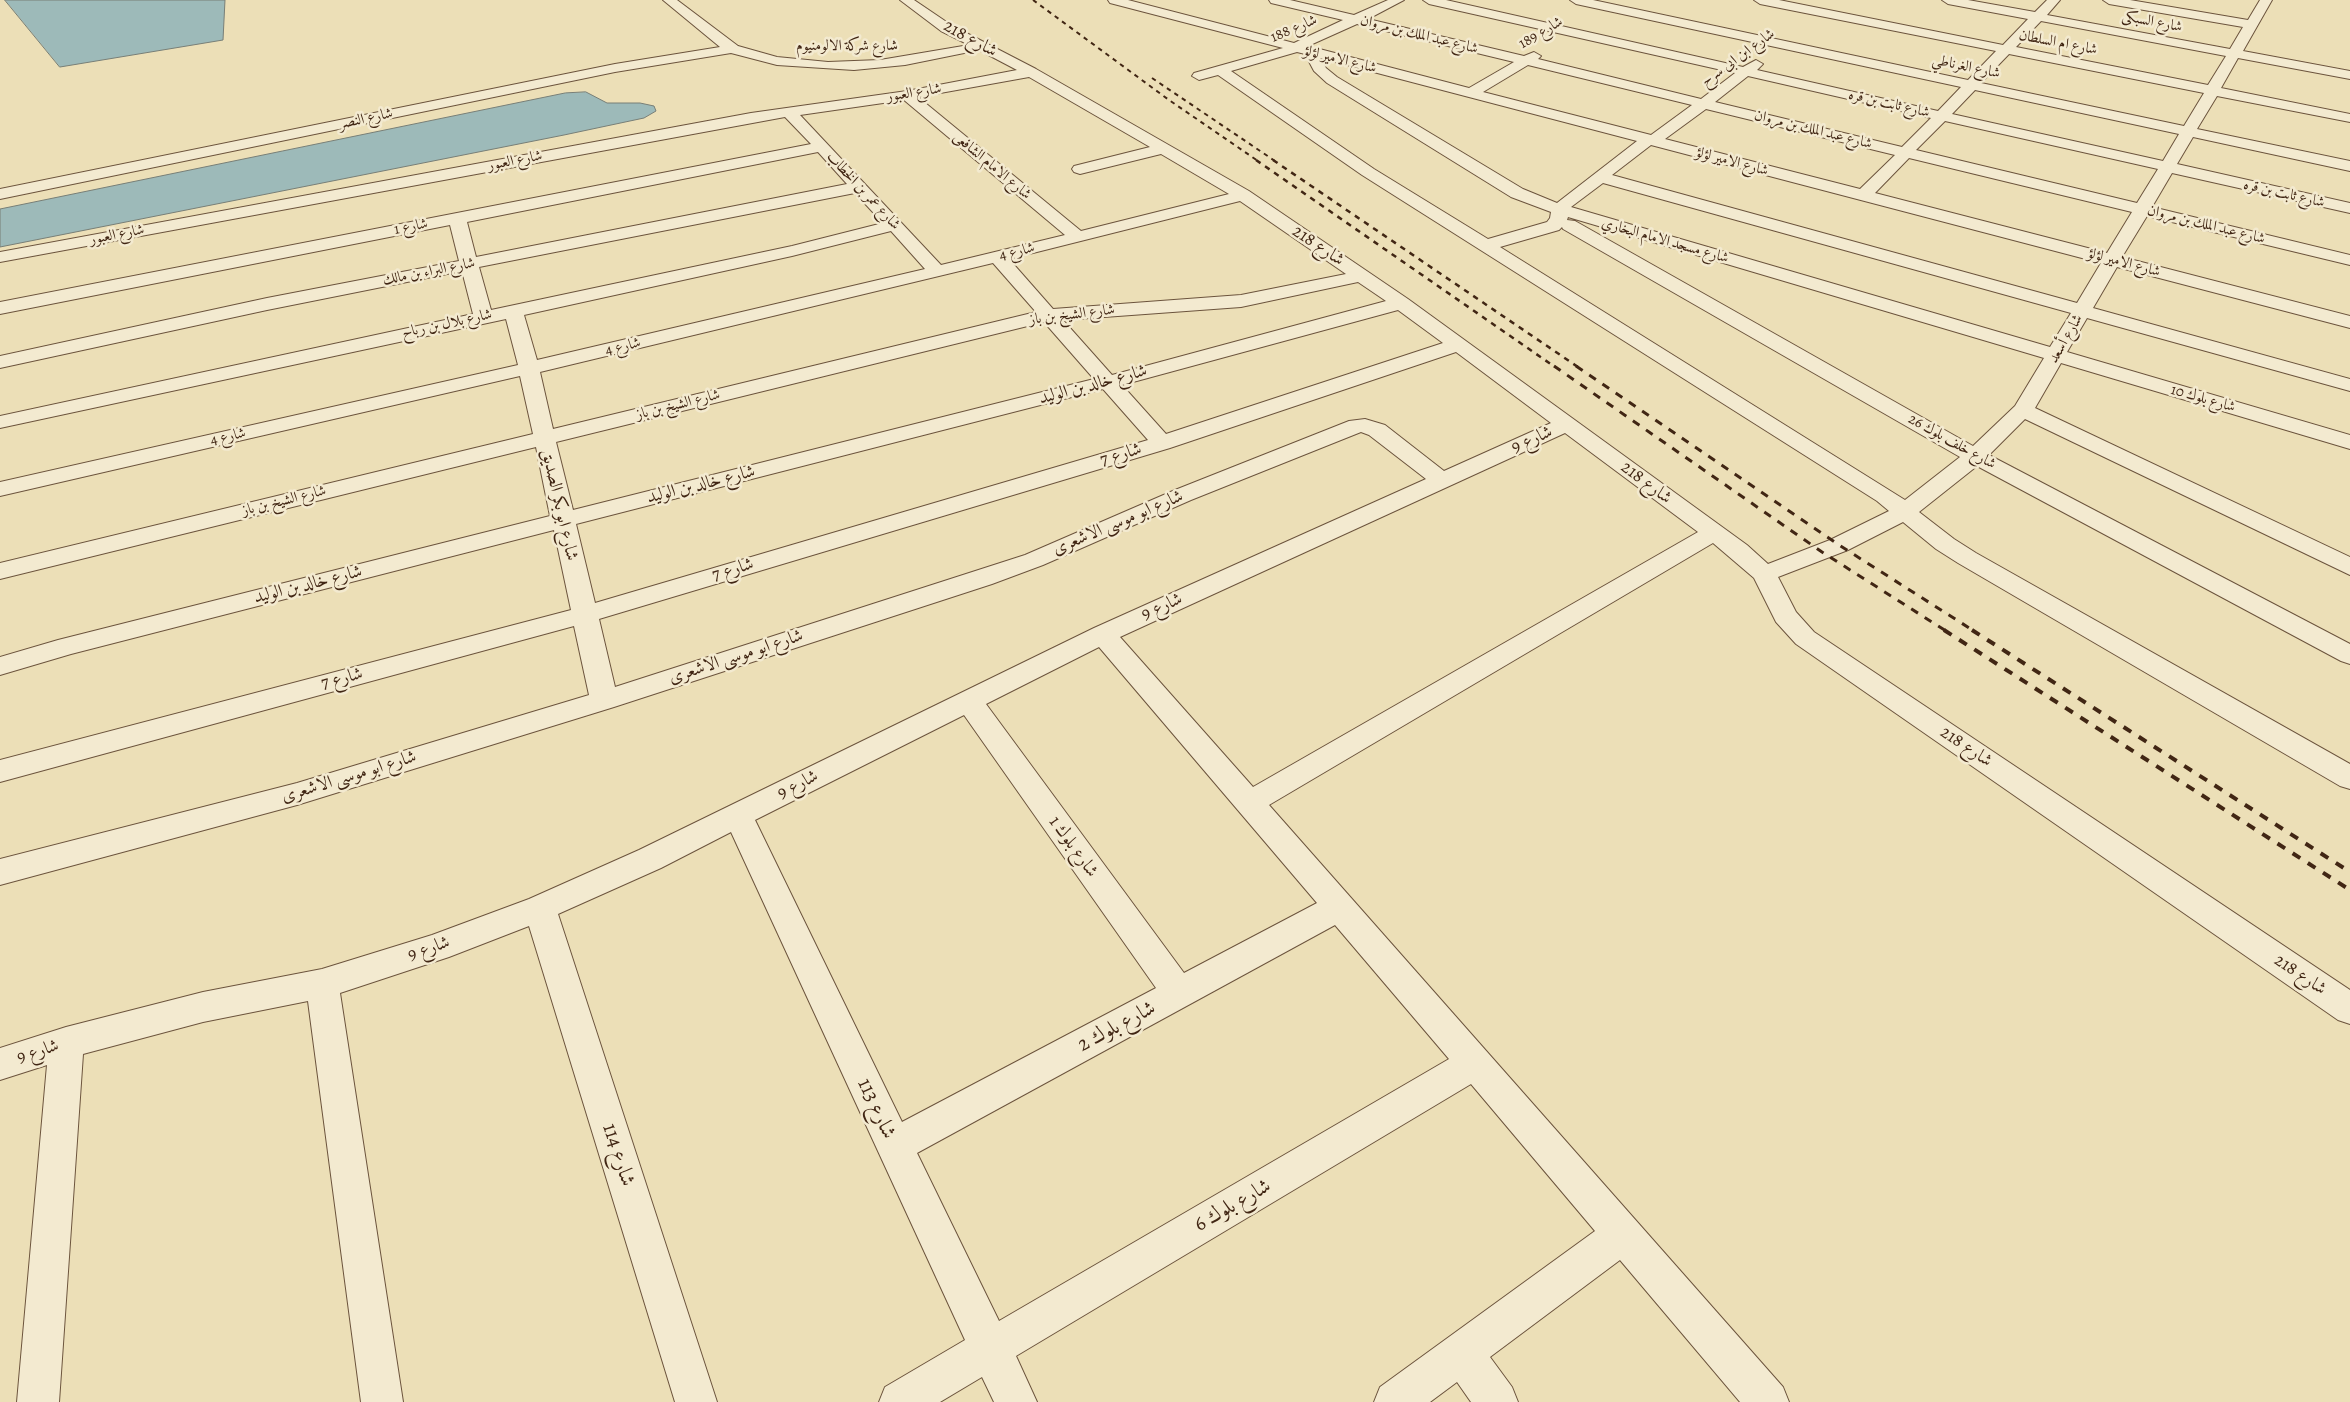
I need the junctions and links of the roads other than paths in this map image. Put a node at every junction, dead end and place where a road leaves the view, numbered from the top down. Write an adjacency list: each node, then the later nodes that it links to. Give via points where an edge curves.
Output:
1 (669, 0): 28 (street, شارع شركة الالومنيوم)
2 (906, 0): 26 (street, شارع 218, via 946,28)
3 (1114, 0): 17 (street, شارع الامير لؤلؤ)
4 (1173, 0): 17 (street)
5 (1276, 0): 20 (street, شارع عبد الملك بن مروان)
6 (1398, 0): 20 (street, شارع 188)
7 (1429, 0): 24 (street, شارع ثابت بن قره)
8 (1576, 0): 16 (street, شارع الغرناطي)
9 (1628, 0): 16 (street, شارع 189)
10 (1760, 0): 18 (street, شارع ام السلطان)
11 (1842, 0): 18 (street)
12 (1948, 0): 19 (street, شارع السبكى)
13 (2054, 0): 19 (street)
14 (2109, 0): 22 (street)
15 (2266, 0): 22 (street, شارع أسعد)
16 (1614, 8): 24 (street, شارع 189); 25 (street, شارع الغرناطي)
17 (1148, 10): 27 (street, شارع الامير لؤلؤ)
18 (1826, 13): 21 (street); 29 (street, شارع ام السلطان)
19 (2038, 17): 29 (street); 31 (street, شارع السبكى)
20 (1356, 20): 27 (street, شارع 188); 32 (street, شارع عبد الملك بن مروان)
21 (1814, 23)
22 (2252, 25): 31 (street, شارع أسعد)
23 (1802, 32): 25 (street, شارع ابن ابى سرح)
24 (1573, 33): 32 (street, شارع 189); 34 (street, شارع ثابت بن قره)
25 (1785, 45): 34 (street, شارع ابن ابى سرح); 36 (street, شارع الغرناطي)
26 (981, 46): 28 (street, شارع شركة الالومنيوم, via 919,60 853,65 784,62); 33 (street, شارع 218)
27 (1294, 48): 30 (street, شارع الامير لؤلؤ); 63 (street, شارع 188, via 1209,73)
28 (732, 49): 54 (street, شارع النصر, via 615,68)
29 (2007, 49): 36 (street); 37 (street, شارع ام السلطان)
30 (1311, 52): 38 (street, شارع الامير لؤلؤ); 59 (street, شارع مسجد الامام البخاري, via 1320,71 1332,80 1517,193)
31 (2235, 54): 35 (street, شارع السبكى); 37 (street, شارع أسعد)
32 (1526, 60): 38 (street, شارع 189); 40 (street, شارع عبد الملك بن مروان)
33 (1031, 72): 39 (street, شارع العبور); 47 (street, شارع 218)
34 (1745, 72): 40 (street, شارع ابن ابى سرح); 42 (street, شارع ثابت بن قره)
35 (2350, 75)
36 (1973, 85): 42 (street); 44 (street, شارع الغرناطي)
37 (2213, 90): 43 (street, شارع ام السلطان); 44 (street, شارع أسعد)
38 (1471, 93): 45 (street, شارع الامير لؤلؤ)
39 (907, 95): 41 (street, شارع العبور); 62 (street, شارع الامام الشافعى)
40 (1703, 104): 45 (street, شارع ابن ابى سرح); 48 (street, شارع عبد الملك بن مروان)
41 (789, 112): 46 (street, شارع عمر بن الخطاب); 64 (street, شارع العبور)
42 (1943, 116): 48 (street); 50 (street, شارع ثابت بن قره)
43 (2350, 118)
44 (2189, 131): 49 (street, شارع الغرناطي); 50 (street, شارع أسعد)
45 (1651, 141): 52 (street, شارع ابن ابى سرح); 56 (street, شارع الامير لؤلؤ)
46 (821, 147): 53 (street, شارع عمر بن الخطاب); 60 (street, شارع 1)
47 (1163, 148): 51 (street); 55 (street, شارع 218)
48 (1907, 153): 56 (street); 58 (street, شارع عبد الملك بن مروان)
49 (2350, 166)
50 (2168, 167): 57 (street, شارع ثابت بن قره); 58 (street, شارع أسعد)
51 (1080, 170)
52 (1600, 178): 59 (street, شارع ابن ابى سرح); 74 (street)
53 (858, 187): 61 (street, شارع عمر بن الخطاب); 68 (street, شارع البراء بن مالك)
54 (0, 194)
55 (1243, 195): 62 (street, شارع 4); 70 (street, شارع 218)
56 (1864, 196): 66 (street, شارع الامير لؤلؤ)
57 (2350, 208)
58 (2143, 210): 66 (street, شارع أسعد); 67 (street, شارع عبد الملك بن مروان)
59 (1559, 215): 63 (street, شارع ابن ابى سرح, via 1552,226); 79 (street, شارع مسجد الامام البخاري); 90 (street, شارع خلف بلوك 26)
60 (457, 218): 68 (street); 72 (street, شارع 1)
61 (894, 225): 69 (street, شارع عمر بن الخطاب); 73 (street, شارع بلال بن رباح, via 792,251)
62 (1078, 237): 65 (street, شارع 4)
63 (1488, 245): 93 (street)
64 (0, 256)
65 (997, 257): 69 (street, شارع 4); 75 (street)
66 (2113, 260): 74 (street, شارع أسعد); 77 (street, شارع الامير لؤلؤ)
67 (2350, 260)
68 (470, 264): 76 (street); 80 (street, شارع البراء بن مالك)
69 (937, 271): 81 (street, شارع 4)
70 (1362, 276): 71 (street, شارع 218); 75 (street, شارع الشيخ بن باز, via 1241,301)
71 (1401, 303): 78 (street, شارع 218); 82 (street, شارع خالد بن الوليد)
72 (0, 308)
73 (513, 310): 76 (street, شارع بلال بن رباح); 81 (street, شارع ابو بكر الصديق)
74 (2082, 311): 79 (street, شارع أسعد); 83 (street)
75 (1048, 315): 82 (street); 87 (street, شارع الشيخ بن باز)
76 (483, 316): 85 (street, شارع بلال بن رباح)
77 (2350, 322)
78 (1458, 345): 86 (street, شارع 218); 89 (street, شارع 7)
79 (2057, 356): 84 (street, شارع أسعد); 88 (street, شارع بلوك 10)
80 (0, 362)
81 (529, 369): 87 (street, شارع ابو بكر الصديق); 92 (street, شارع 4)
82 (1108, 382): 89 (street); 94 (street, شارع خالد بن الوليد)
83 (2350, 385)
84 (2023, 410): 90 (street, شارع أسعد); 96 (street)
85 (0, 422)
86 (1568, 424): 91 (street, شارع 9); 95 (street, شارع 218)
87 (543, 437): 94 (street, شارع ابو بكر الصديق); 97 (street, شارع الشيخ بن باز)
88 (2350, 442)
89 (1162, 443): 99 (street, شارع 7)
90 (1975, 456): 93 (street, شارع أسعد); 101 (street, شارع خلف بلوك 26)
91 (1442, 481): 100 (street, شارع 9); 103 (street, شارع ابو موسى الاشعرى, via 1377,430 1358,426 1174,498 1034,560)
92 (0, 489)
93 (1906, 511): 98 (street, شارع أسعد, via 1839,545); 106 (street, via 1967,558)
94 (562, 520): 99 (street, شارع ابو بكر الصديق); 102 (street, شارع خالد بن الوليد)
95 (1714, 533): 98 (street, شارع 218); 107 (street)
96 (2350, 567)
97 (0, 571)
98 (1764, 574): 114 (street, شارع 218, via 1785,616 1805,638)
99 (584, 614): 103 (street, شارع ابو بكر الصديق); 105 (street, شارع 7)
100 (1104, 634): 104 (street, شارع 9); 107 (street)
101 (2350, 655)
102 (0, 666)
103 (604, 700): 109 (street, شارع ابو موسى الاشعرى, via 298,794)
104 (968, 700): 108 (street, شارع 9); 113 (street, شارع بلوك 1)
105 (0, 771)
106 (2350, 778)
107 (1249, 803): 110 (street)
108 (738, 815): 111 (street, شارع 9); 118 (street, شارع 113)
109 (0, 872)
110 (1339, 907): 113 (street, شارع بلوك 2); 116 (street)
111 (540, 908): 112 (street, شارع 9, via 436,947); 124 (street, شارع 114)
112 (322, 984): 115 (street, شارع 9, via 204,1007); 123 (street)
113 (1179, 994): 118 (street, شارع بلوك 2)
114 (2350, 1009)
115 (66, 1043): 117 (street, شارع 9); 122 (street)
116 (1475, 1063): 119 (street); 120 (street, شارع بلوك 6)
117 (0, 1064)
118 (894, 1146): 120 (street, شارع 113)
119 (1623, 1234): 121 (street); 129 (street)
120 (990, 1348): 125 (street, شارع بلوك 6); 126 (street, شارع 113)
121 (1462, 1353): 127 (street); 128 (street)
122 (38, 1402)
123 (382, 1402)
124 (696, 1402)
125 (900, 1402)
126 (1016, 1402)
127 (1395, 1402)
128 (1497, 1402)
129 (1768, 1402)

